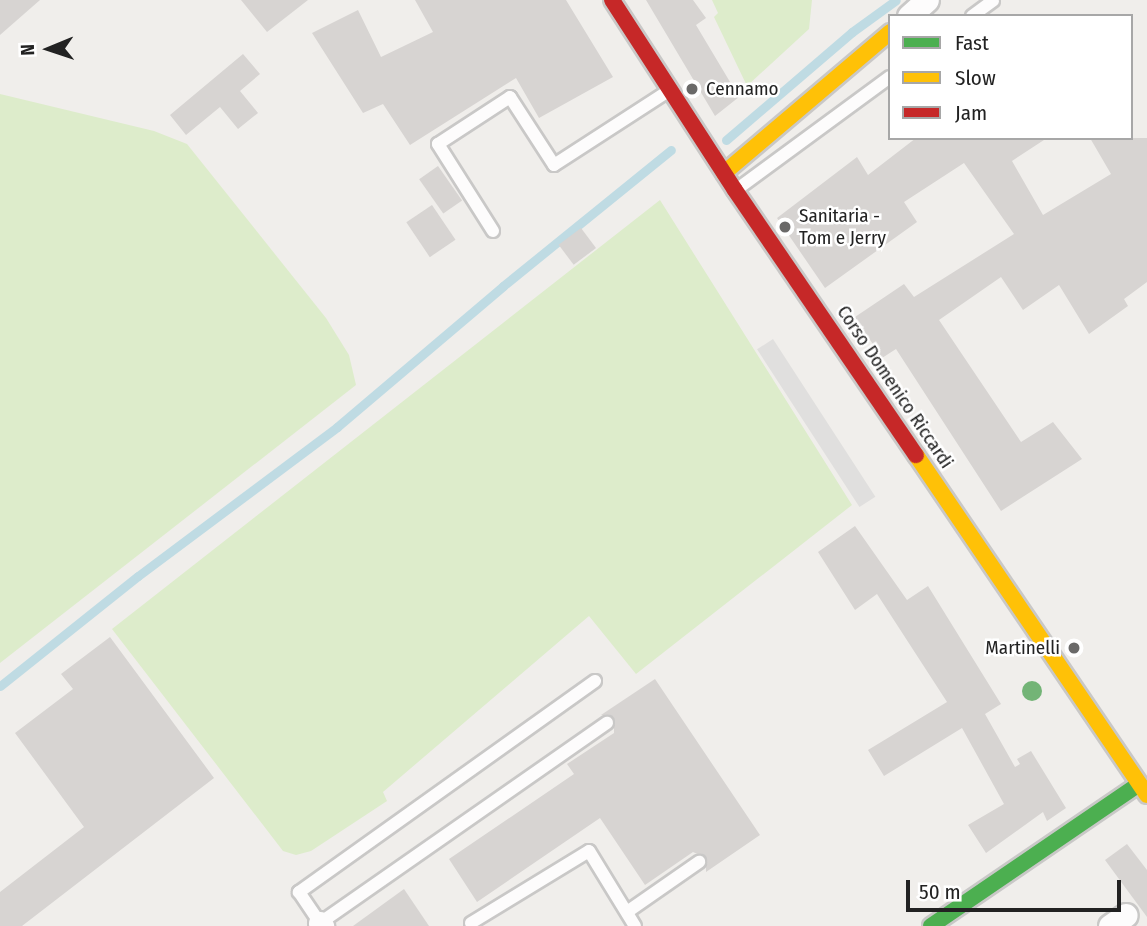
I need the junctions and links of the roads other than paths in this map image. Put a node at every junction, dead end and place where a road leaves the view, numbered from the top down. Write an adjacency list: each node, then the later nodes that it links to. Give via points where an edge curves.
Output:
1 (612, 0): 8 (main road, Corso Domenico Riccardi)
2 (927, 0): 4 (street)
3 (993, 1): 5 (lane)
4 (911, 14)
5 (975, 14)
6 (888, 34): 9 (main road)
7 (888, 77): 10 (lane)
8 (670, 90): 9 (main road, Corso Domenico Riccardi); 11 (lane, via 554,165 510,97 438,144)
9 (724, 173): 10 (main road, Corso Domenico Riccardi)
10 (735, 190): 14 (main road, Corso Domenico Riccardi)
11 (493, 231)
12 (595, 681): 18 (lane, via 299,892)
13 (607, 723): 18 (lane)
14 (1143, 790): 20 (main road)
15 (699, 862): 16 (lane)
16 (626, 912): 17 (lane, via 589,851); 19 (lane)
17 (471, 923)
18 (321, 924)
19 (635, 926)
20 (931, 926)

